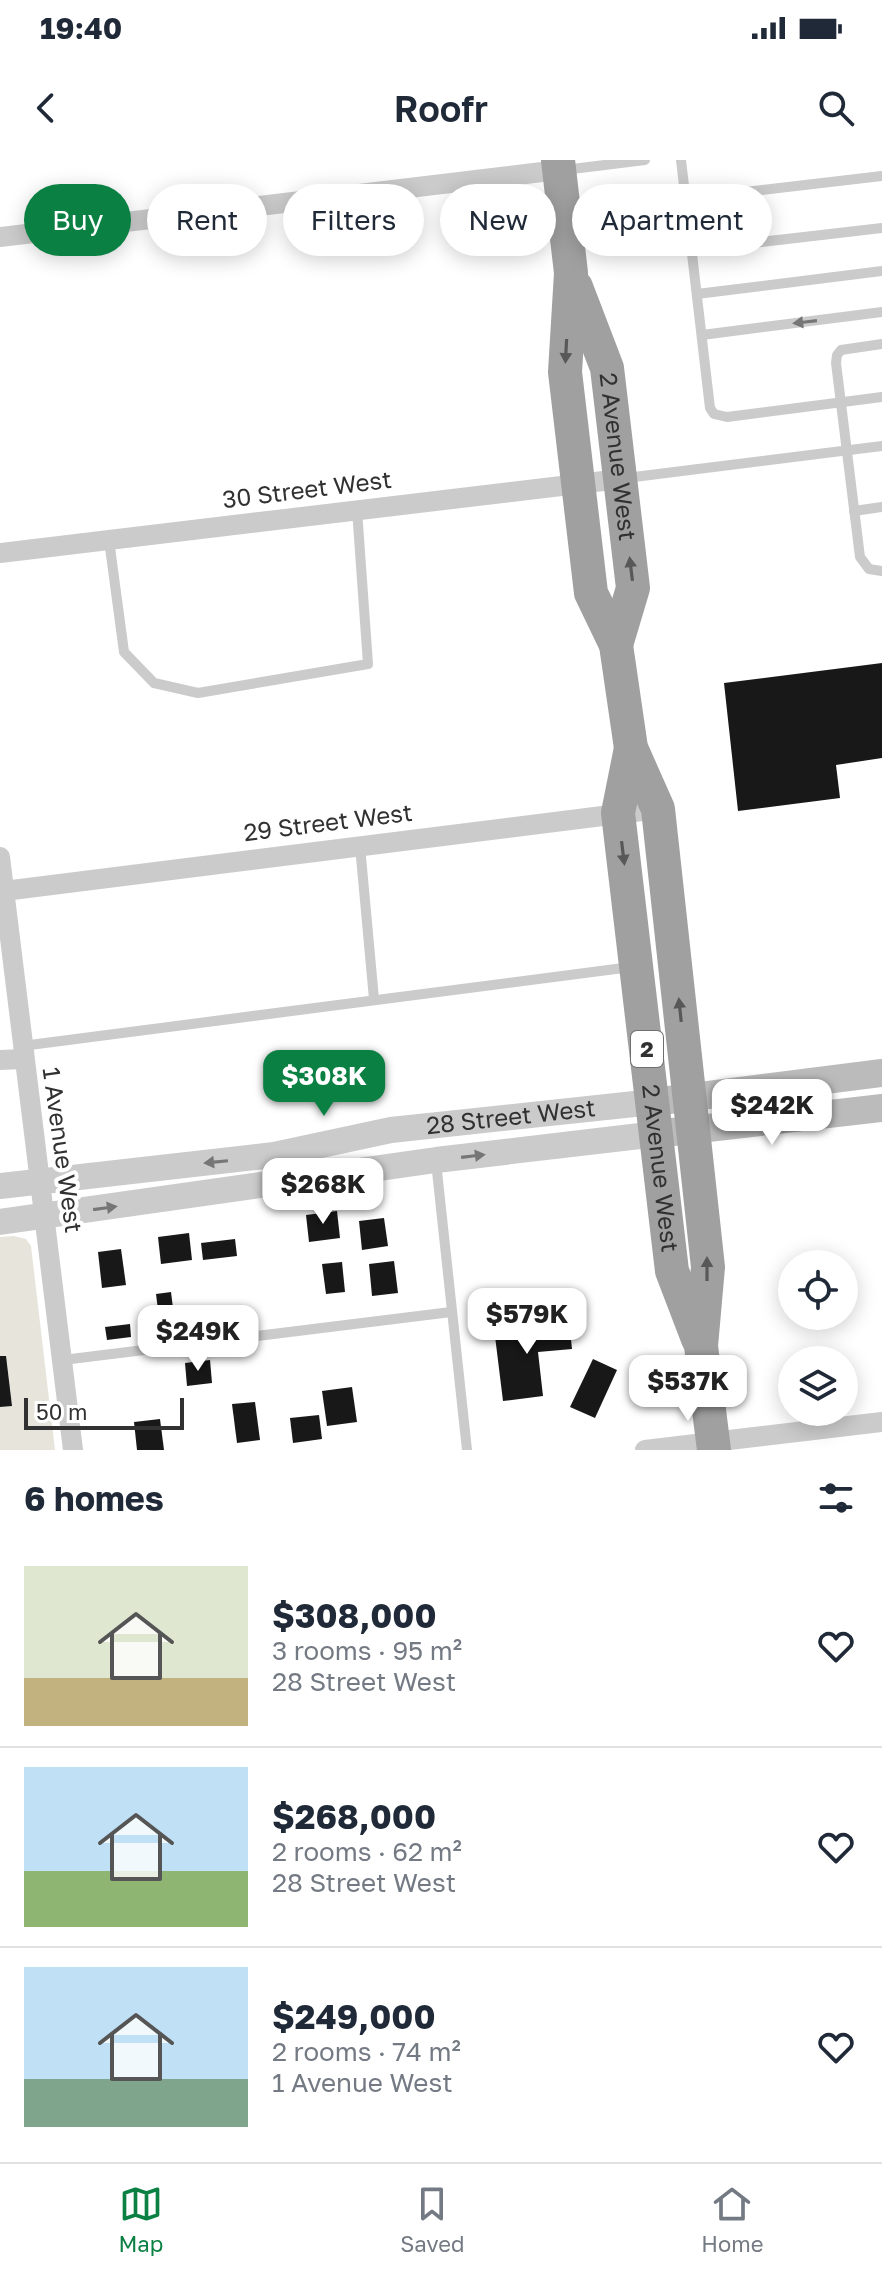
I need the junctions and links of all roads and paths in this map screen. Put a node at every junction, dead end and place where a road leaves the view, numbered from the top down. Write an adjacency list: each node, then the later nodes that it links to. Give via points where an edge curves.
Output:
1 (645, 160): 3 (lane)
2 (681, 160): 5 (lane)
3 (558, 165): 8 (street); 12 (highway, 2 Avenue West / 2)
4 (882, 176): 6 (lane)
5 (683, 184)
6 (772, 189)
7 (882, 228): 9 (lane)
8 (0, 237)
9 (772, 241)
10 (693, 256): 13 (lane)
11 (882, 271): 13 (lane)
12 (571, 273): 21 (highway, 2 Avenue West / 2, via 607,368); 22 (highway, 2 Avenue West / 2, one-way to 22, via 565,372)
13 (697, 294): 15 (lane)
14 (882, 312): 15 (lane, one-way to 15)
15 (702, 335): 18 (lane, via 714,414 727,417)
16 (882, 344): 18 (lane, via 837,355)
17 (882, 397): 18 (lane)
18 (840, 403): 20 (lane)
19 (882, 446): 20 (lane)
20 (847, 451): 21 (lane); 25 (lane)
21 (620, 479): 22 (street, 30 Street West); 29 (highway, 2 Avenue West / 2, one-way to 21, via 633,588)
22 (577, 484): 24 (street, 30 Street West); 29 (highway, 2 Avenue West / 2, via 591,593)
23 (882, 507): 25 (lane)
24 (357, 510): 26 (street, 30 Street West); 26 (lane, via 368,664 198,693 154,683 124,652)
25 (854, 511): 28 (lane, via 860,557 869,569)
26 (109, 540): 27 (street, 30 Street West)
27 (0, 553)
28 (882, 571)
29 (616, 645): 30 (highway, 2 Avenue West / 2)
30 (631, 748): 31 (highway, 2 Avenue West / 2); 32 (highway, 2 Avenue West / 2)
31 (658, 809): 32 (street, 29 Street West); 42 (highway, 2 Avenue West / 2, one-way to 31)
32 (618, 813): 33 (street, 29 Street West); 36 (highway, 2 Avenue West / 2, one-way to 36)
33 (360, 845): 35 (street, 29 Street West); 37 (lane)
34 (0, 857): 35 (street, 1 Avenue West)
35 (4, 891): 38 (street, 1 Avenue West)
36 (637, 966): 37 (lane); 44 (highway, 2 Avenue West / 2)
37 (374, 999): 38 (lane)
38 (23, 1053): 39 (street); 46 (street, 1 Avenue West)
39 (0, 1060)
40 (882, 1073): 42 (main road, 28 Street West)
41 (882, 1108): 42 (main road, 28 Street West); 43 (lane)
42 (691, 1114): 44 (main road, 28 Street West); 51 (highway, 2 Avenue West / 2, one-way to 42, via 708,1267)
43 (882, 1117)
44 (655, 1118): 45 (street, 28 Street West, one-way to 44); 46 (street, 28 Street West, one-way to 46, via 391,1130 274,1155); 51 (highway, 2 Avenue West / 2, via 672,1271)
45 (436, 1160): 48 (street, 28 Street West, one-way to 45); 50 (lane)
46 (39, 1181): 47 (street, 28 Street West); 48 (street, 1 Avenue West)
47 (0, 1186)
48 (44, 1217): 49 (street, 28 Street West); 52 (street, 1 Avenue West)
49 (0, 1222)
50 (451, 1312): 52 (lane); 56 (lane)
51 (701, 1346): 54 (highway, 2 Avenue West / 2)
52 (63, 1360): 55 (street, 1 Avenue West)
53 (882, 1422): 54 (street)
54 (713, 1446): 57 (street)
55 (73, 1450)
56 (467, 1450)
57 (645, 1450)

